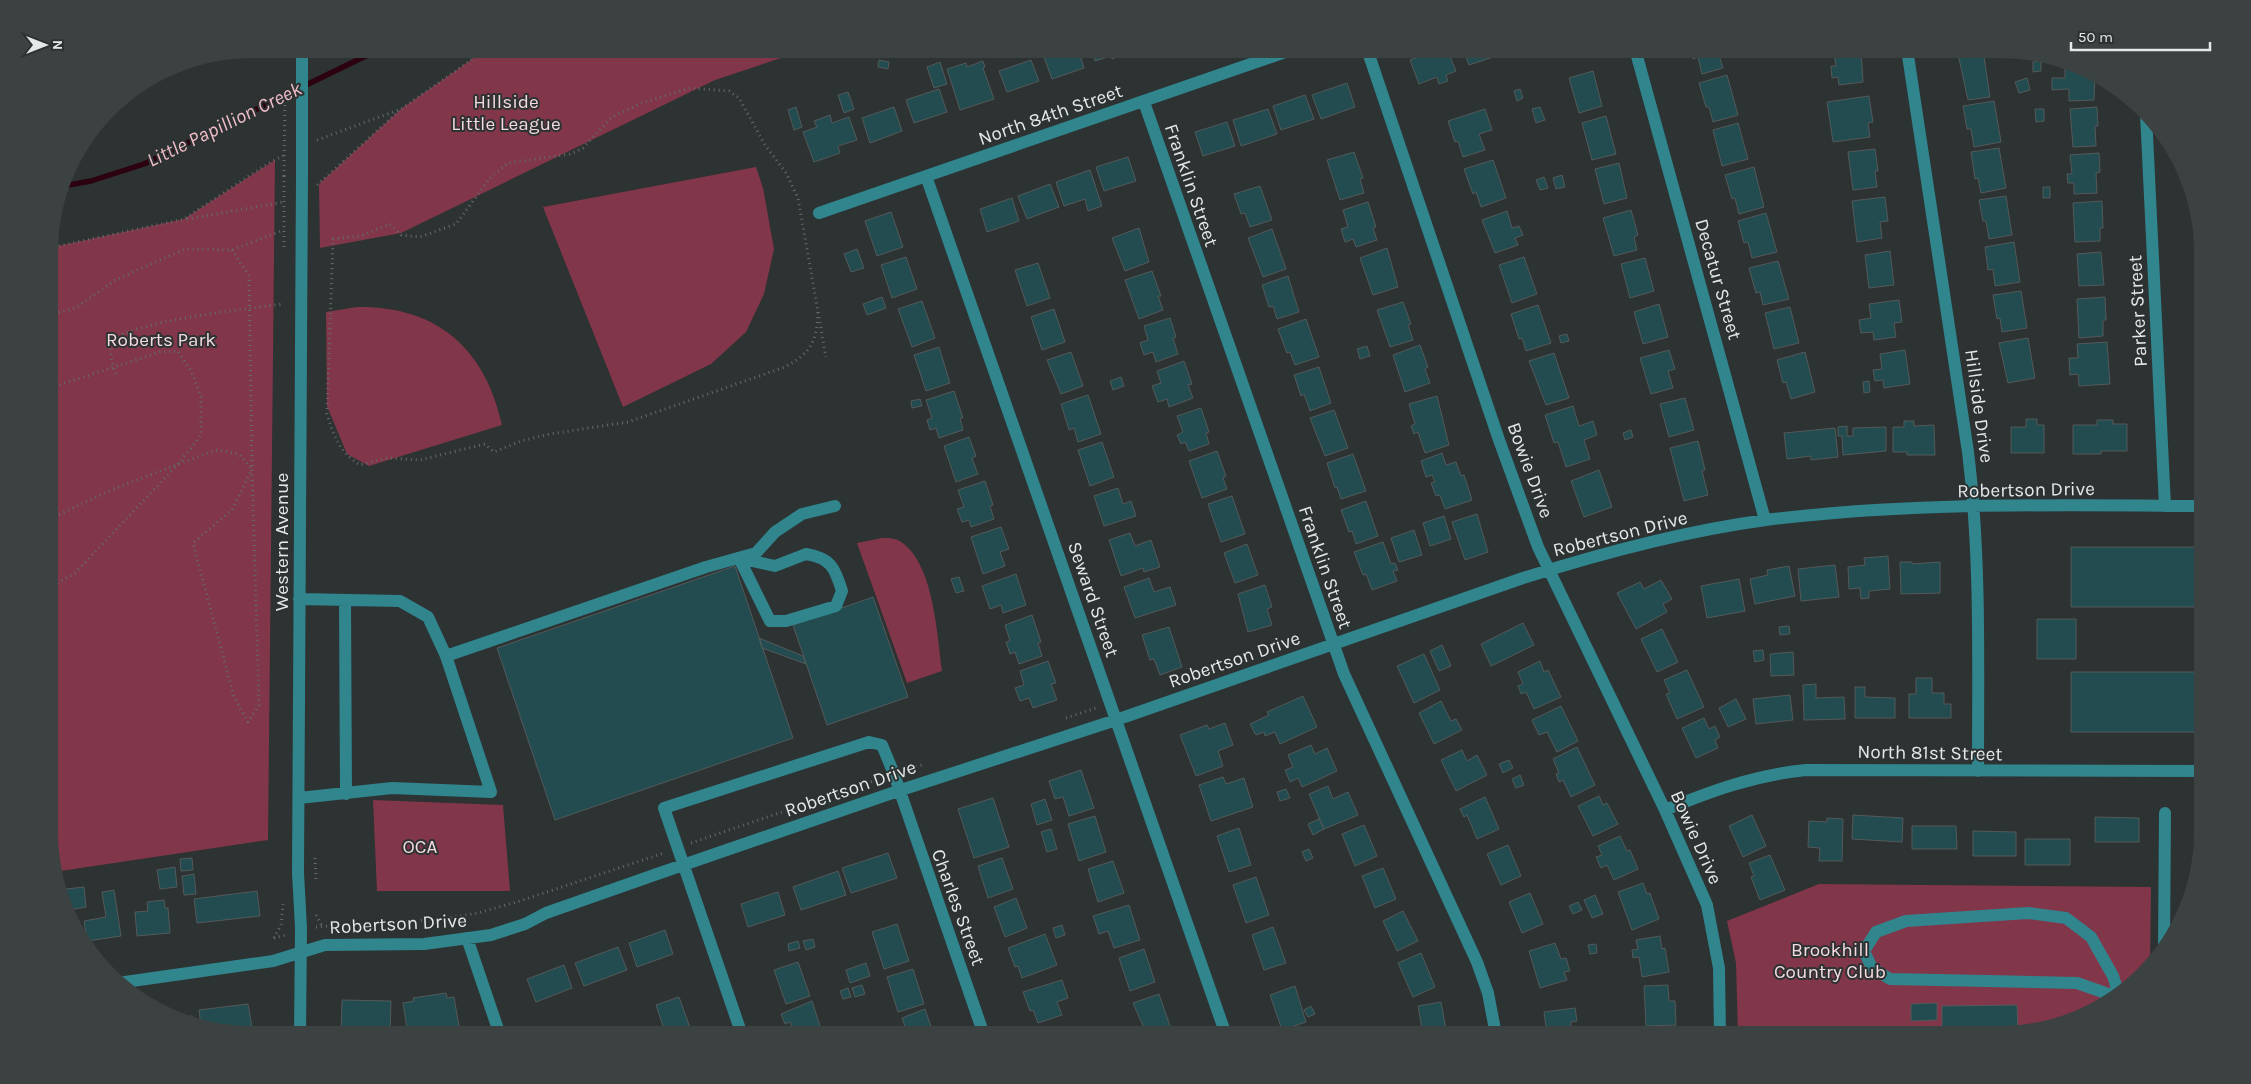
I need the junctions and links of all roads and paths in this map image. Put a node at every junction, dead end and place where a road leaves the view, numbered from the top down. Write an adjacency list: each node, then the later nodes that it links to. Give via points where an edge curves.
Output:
1 (302, 58): 35 (street, Western Avenue, bridge)
2 (473, 58): 11 (path, via 401,110)
3 (1269, 58): 8 (street, North 84th Street)
4 (1371, 58): 33 (street, Bowie Drive, via 1499,440)
5 (1637, 58): 31 (street, Decatur Street)
6 (1908, 58): 29 (street, Hillside Drive)
7 (285, 78): 14 (path, bridge, via 284,202)
8 (1144, 102): 10 (street, North 84th Street); 37 (street, Franklin Street)
9 (2147, 126): 27 (street, Parker Street)
10 (926, 176): 12 (street, North 84th Street); 40 (street, Seward Street)
11 (319, 184)
12 (818, 213)
13 (284, 230): 15 (path)
14 (58, 246)
15 (232, 250): 17 (path, via 249,276); 19 (path, via 186,249 115,280 76,308)
16 (284, 304): 17 (path)
17 (248, 308): 21 (path, via 177,320 123,334 114,340 111,349); 25 (path)
18 (818, 312): 18 (path, via 793,184 765,145 739,98 729,91 690,88 642,103 612,117 583,148 571,154 508,163 490,178 456,224 420,237 401,235 390,224 361,236 333,239 327,414 342,450 360,465 387,458 420,460 486,444 494,452 550,434 628,422 785,367 797,360 813,342 818,330); 20 (path)
19 (58, 313)
20 (826, 358)
21 (113, 366): 22 (path); 23 (path); 24 (path, via 160,352 178,351 201,396 201,434)
22 (116, 374)
23 (58, 385)
24 (179, 463): 25 (path, via 215,450 239,454); 30 (path); 34 (path, via 75,573)
25 (252, 469): 25 (path, via 232,510 193,543 234,697 248,722 259,705)
26 (835, 506): 32 (street, via 802,514 775,532 756,553)
27 (2164, 506): 28 (street, Robertson Drive); 29 (street, Robertson Drive)
28 (2194, 506)
29 (1974, 508): 31 (street, Robertson Drive, via 1862,510); 43 (street, Hillside Drive, via 1978,558)
30 (58, 515)
31 (1765, 520): 33 (street, Robertson Drive, via 1667,538)
32 (740, 558): 32 (street, via 770,621 786,621 836,606 842,591 834,568 819,556 806,554 775,566); 38 (street)
33 (1549, 570): 37 (street, Robertson Drive); 49 (street, Bowie Drive)
34 (58, 583)
35 (299, 599): 36 (street); 48 (street, Western Avenue)
36 (345, 600): 38 (street, via 400,601 428,617); 47 (street)
37 (1333, 644): 40 (street, Robertson Drive); 65 (street, Franklin Street, via 1477,962 1488,993)
38 (446, 656): 47 (street, via 491,792 392,788)
39 (1096, 708): 41 (path)
40 (1116, 720): 46 (street, Robertson Drive); 64 (street, Seward Street)
41 (1059, 721)
42 (928, 765): 45 (path)
43 (1978, 771): 44 (street, North 81st Street); 49 (street, North 81st Street, via 1823,769 1787,772 1730,784)
44 (2194, 772)
45 (894, 774): 46 (street, Charles Street); 51 (path); 51 (street, Charles Street, via 882,745 869,742 664,808)
46 (898, 791): 52 (street, Robertson Drive); 63 (street, Charles Street)
47 (346, 794): 48 (street)
48 (299, 798): 56 (street, Western Avenue)
49 (1664, 810): 66 (street, Bowie Drive, via 1709,914 1719,968)
50 (2165, 813): 54 (street)
51 (677, 848): 52 (street); 53 (path, via 478,913 442,919)
52 (683, 866): 55 (street, Robertson Drive, via 546,913 525,924 491,935); 62 (street)
53 (322, 926)
54 (2164, 936)
55 (467, 938): 56 (street, Robertson Drive, via 424,944 325,945); 61 (street)
56 (300, 952): 57 (street, Robertson Drive, via 273,960); 60 (street, Western Avenue)
57 (128, 982)
58 (2116, 988): 59 (street, via 2113,976 2091,937 2066,918 2028,913 1906,921 1876,932 1864,952 1872,968 1890,979 2077,983)
59 (2108, 993)
60 (300, 1026)
61 (497, 1026)
62 (739, 1026)
63 (981, 1026)
64 (1223, 1026)
65 (1494, 1026)
66 (1720, 1026)

